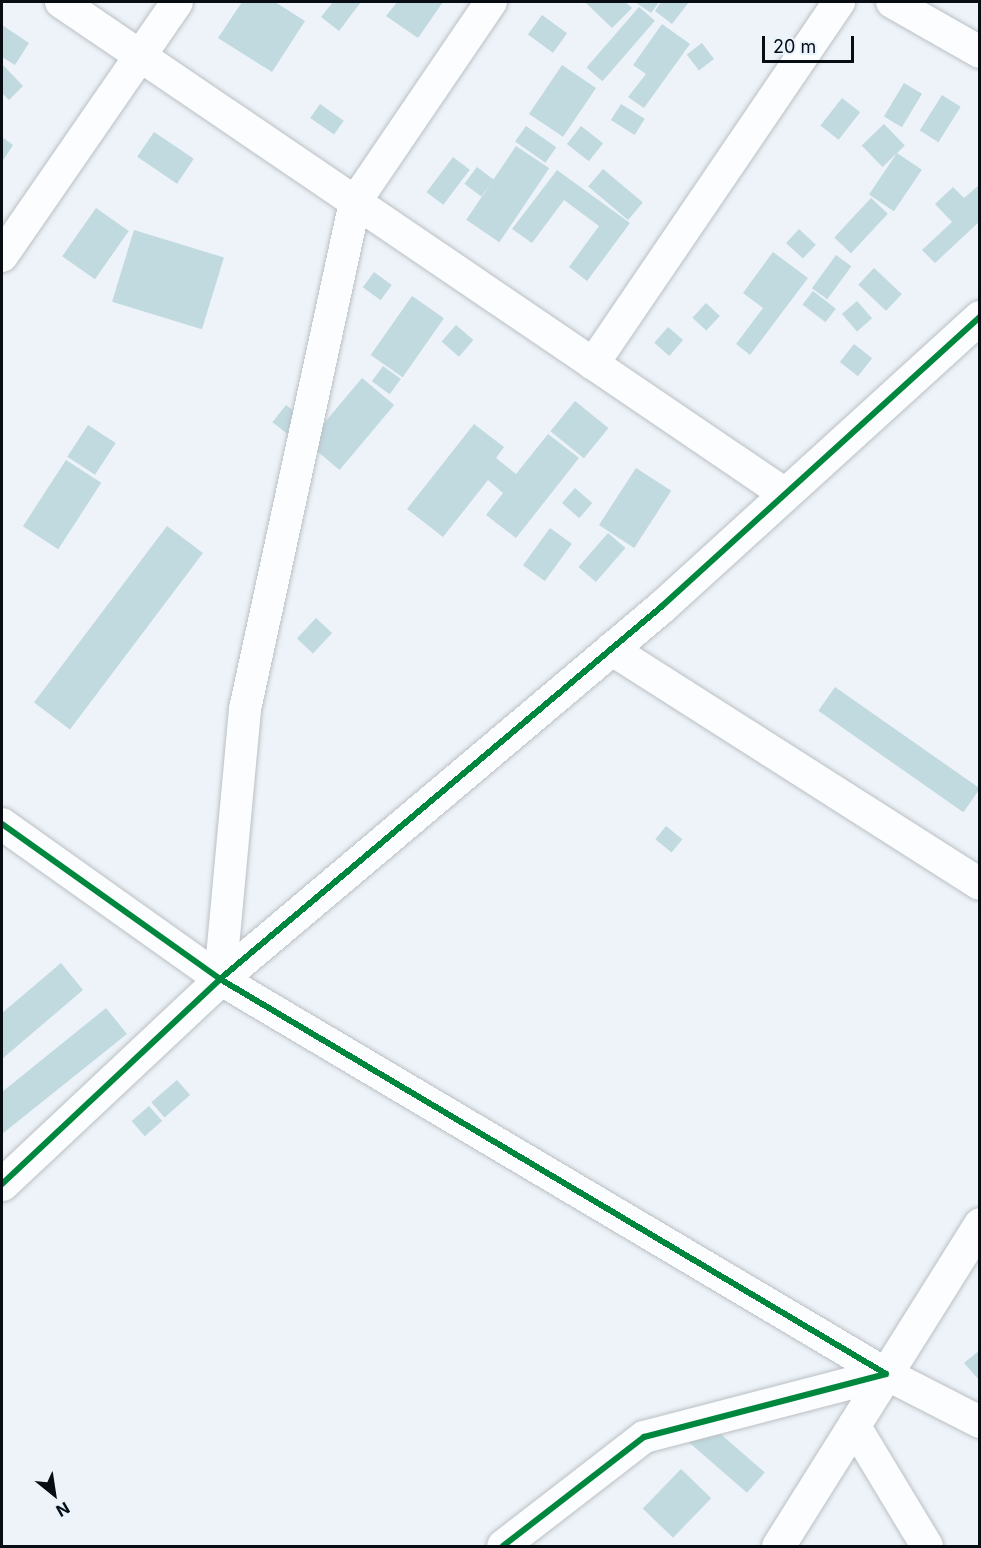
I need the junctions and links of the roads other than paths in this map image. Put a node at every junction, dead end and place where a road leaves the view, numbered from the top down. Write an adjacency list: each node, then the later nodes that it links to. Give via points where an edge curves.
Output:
1 (61, 2): 7 (street)
2 (177, 2): 7 (street)
3 (490, 2): 8 (street)
4 (839, 2): 11 (street)
5 (892, 2): 6 (street)
6 (980, 52)
7 (140, 55): 8 (street); 9 (street)
8 (355, 202): 11 (street); 16 (street, via 245,709)
9 (2, 255)
10 (980, 317): 12 (street)
11 (593, 364): 12 (street)
12 (784, 494): 13 (street)
13 (611, 649): 15 (street); 16 (street)
14 (2, 824): 16 (street)
15 (980, 884)
16 (220, 979): 17 (street); 19 (street)
17 (2, 1184)
18 (980, 1224): 19 (street)
19 (886, 1374): 20 (street); 21 (street); 22 (street, via 644,1437)
20 (980, 1422)
21 (854, 1425): 23 (street); 24 (street)
22 (503, 1546)
23 (778, 1546)
24 (927, 1546)

